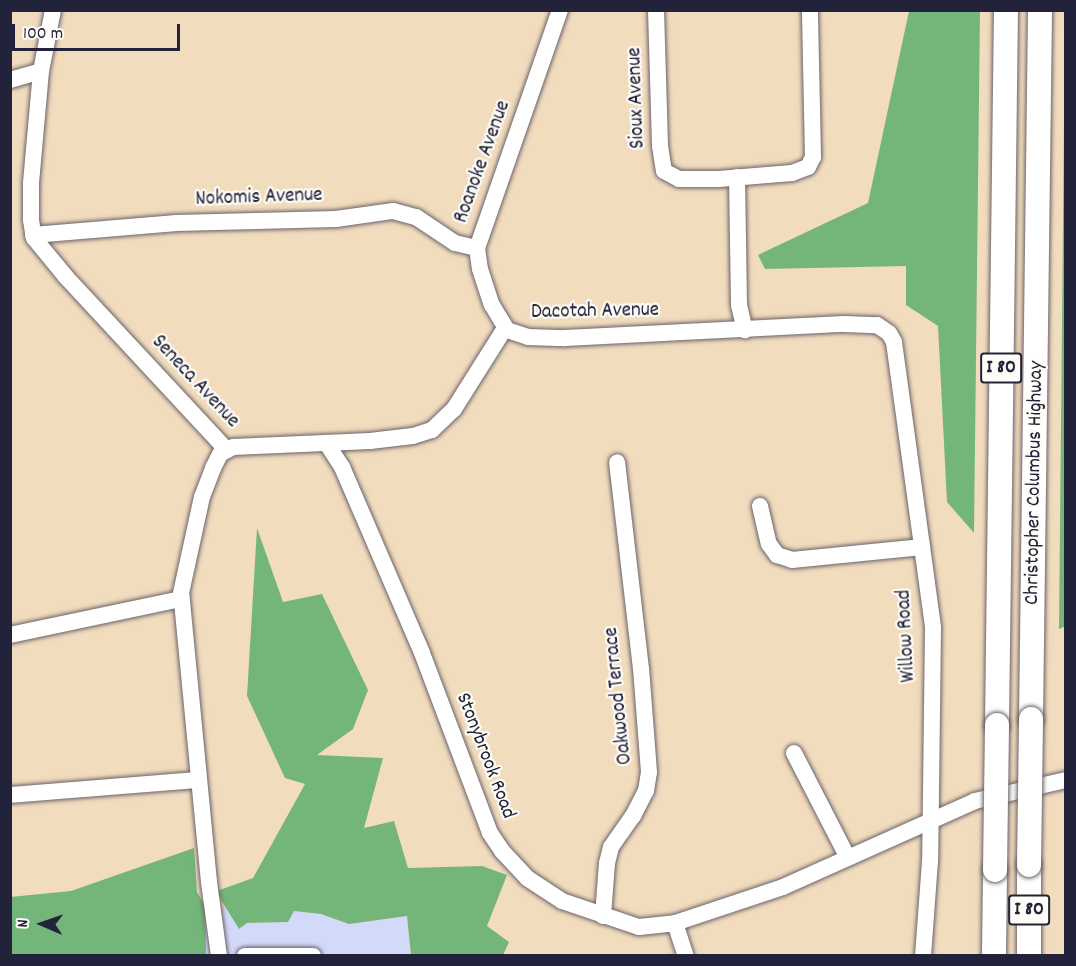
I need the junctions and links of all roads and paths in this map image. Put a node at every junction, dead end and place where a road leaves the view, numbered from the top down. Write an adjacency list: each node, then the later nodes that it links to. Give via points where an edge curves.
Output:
1 (53, 10): 7 (street)
2 (560, 10): 11 (street, Roanoke Avenue)
3 (656, 10): 9 (street, Sioux Avenue, via 664,171 679,179)
4 (810, 10): 9 (street, via 813,157 808,167 792,173)
5 (1006, 10): 35 (highway, Christopher Columbus Highway / I 80, bridge)
6 (1040, 10): 36 (highway, Christopher Columbus Highway / I 80, bridge)
7 (41, 71): 8 (street); 10 (street, via 31,183)
8 (10, 80)
9 (737, 177): 14 (street, via 739,305)
10 (33, 235): 11 (street, Nokomis Avenue, via 176,223 336,219 393,211 416,217 454,243); 16 (street, Seneca Avenue, via 66,277)
11 (477, 248): 13 (street, Roanoke Avenue, via 492,305)
12 (877, 325): 14 (street, Dacotah Avenue); 19 (street, Willow Road, via 889,333 899,363)
13 (505, 328): 14 (street, Dacotah Avenue, via 528,337 565,338); 15 (street, Dacotah Avenue, via 454,409 432,429 413,436)
14 (745, 330)
15 (327, 444): 16 (street, Dacotah Avenue); 28 (street, Stonybrook Road, via 342,467 422,653 490,833 527,878 562,901)
16 (227, 450): 20 (street, Seneca Avenue, via 220,454 202,497)
17 (617, 462): 28 (street, Oakwood Terrace, via 649,771 646,791 611,847)
18 (760, 506): 19 (street, via 769,544 777,555 792,560)
19 (922, 547): 26 (street, Willow Road, via 933,628)
20 (181, 599): 21 (street); 23 (street, Seneca Avenue)
21 (10, 635)
22 (794, 753): 27 (street)
23 (198, 780): 25 (street); 30 (street, Seneca Avenue)
24 (1065, 780): 26 (street, Stonybrook Road, via 975,801)
25 (10, 795)
26 (930, 820): 27 (street, Stonybrook Road); 34 (street, Willow Road)
27 (848, 856): 29 (street, Stonybrook Road, via 783,887)
28 (603, 916): 29 (street, Stonybrook Road, via 639,927)
29 (675, 922): 33 (street)
30 (219, 956)
31 (245, 956): 32 (street)
32 (313, 956)
33 (686, 956)
34 (923, 956)
35 (994, 956)
36 (1029, 956)

